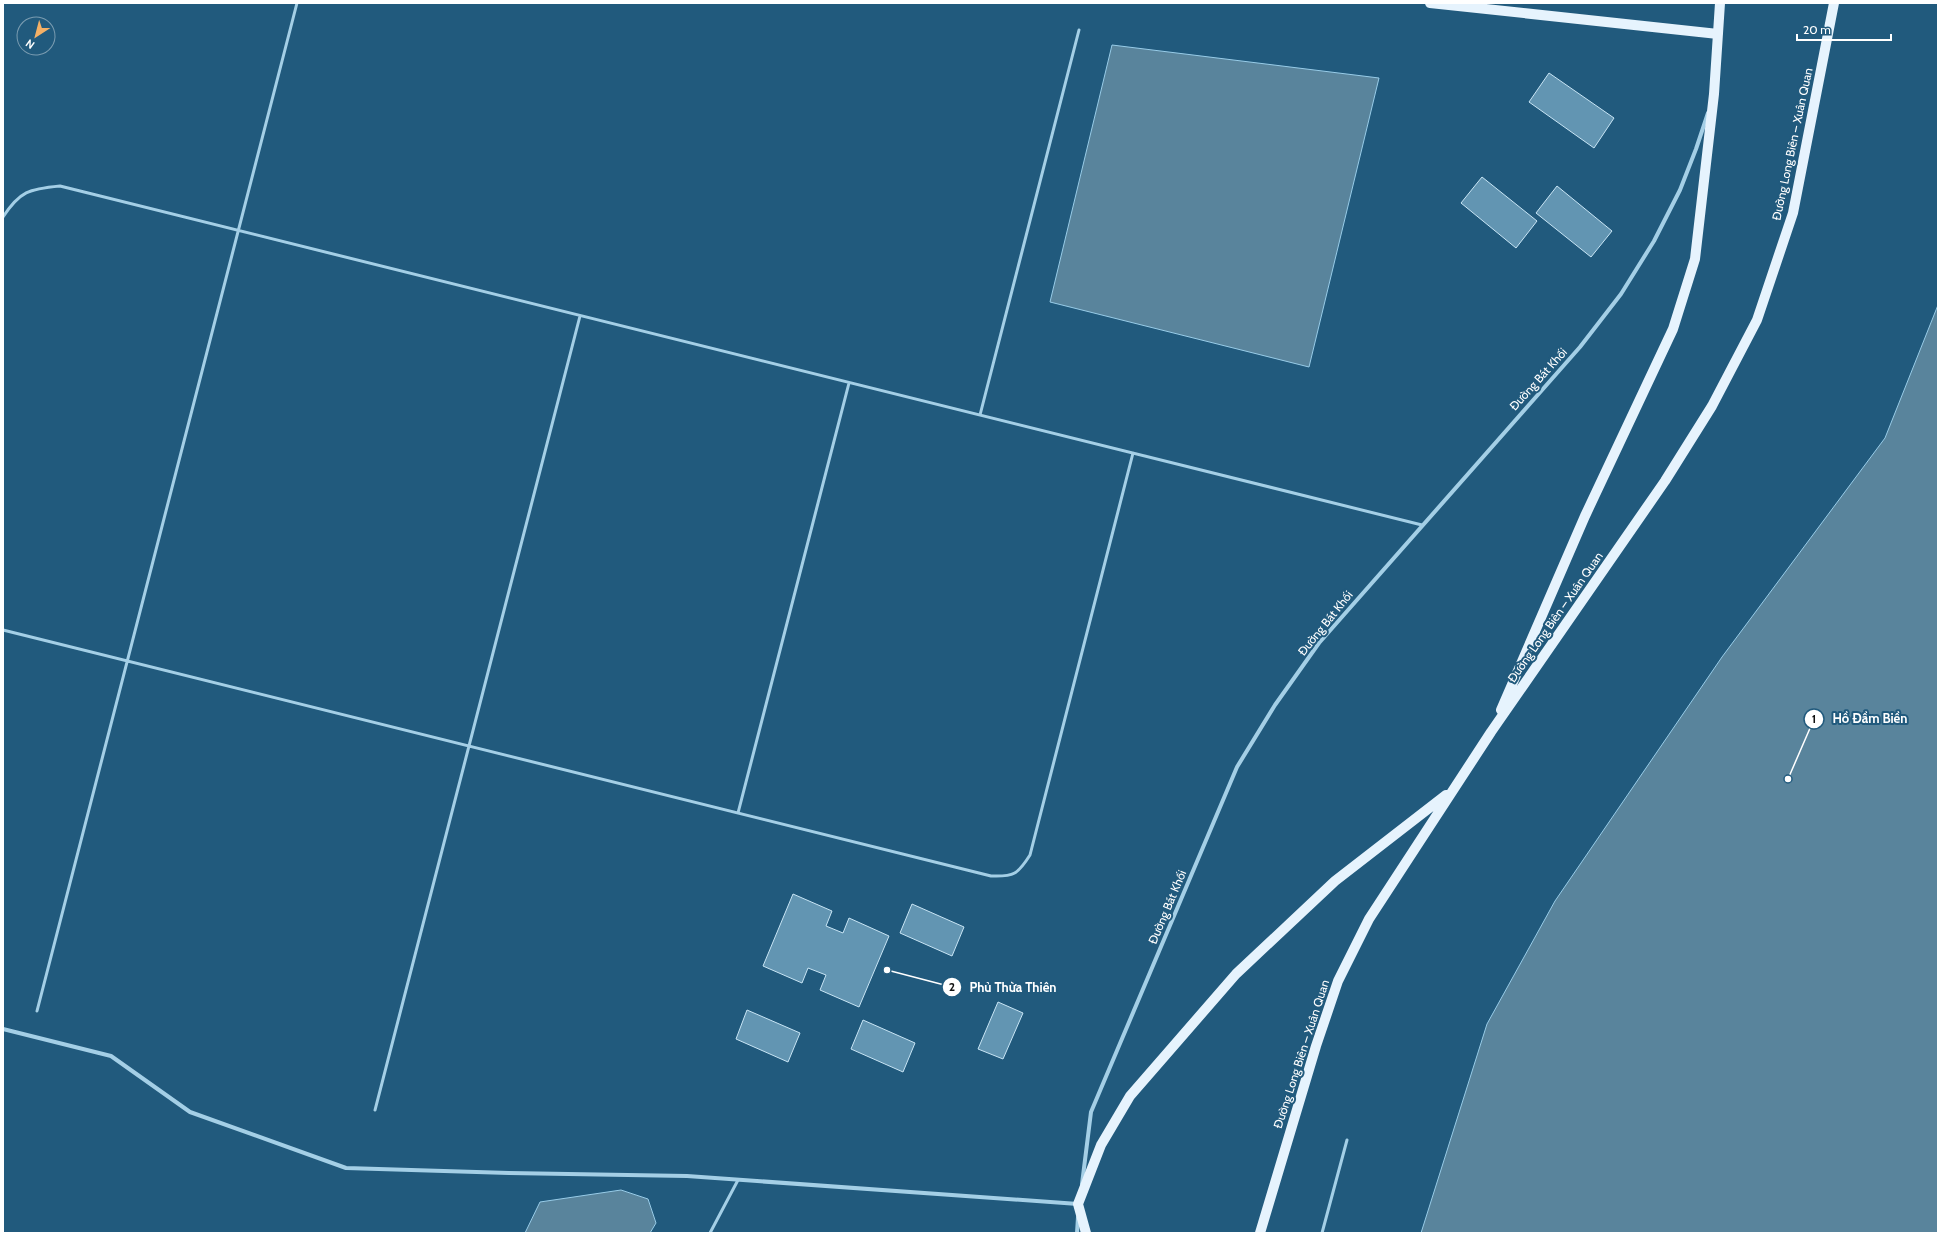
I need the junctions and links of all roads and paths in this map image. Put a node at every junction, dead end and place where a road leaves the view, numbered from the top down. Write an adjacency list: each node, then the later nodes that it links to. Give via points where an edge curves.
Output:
1 (297, 3): 9 (lane)
2 (1430, 3): 6 (main road)
3 (1720, 3): 6 (main road)
4 (1834, 3): 17 (main road, Đường Long Biên – Xuân Quan, via 1793,213 1757,320 1712,406 1665,481)
5 (1079, 30): 12 (lane)
6 (1718, 34): 7 (main road)
7 (1714, 94): 14 (street, Đường Bát Khối, via 1680,190 1654,241 1621,294 1580,347); 17 (main road, via 1695,259 1673,329 1585,516)
8 (3, 217): 9 (lane, via 14,201 35,188 60,186)
9 (238, 231): 10 (lane); 16 (lane)
10 (580, 316): 11 (lane); 18 (lane)
11 (849, 383): 12 (lane); 20 (lane)
12 (980, 415): 13 (lane)
13 (1133, 453): 14 (lane); 20 (lane, via 1030,855 1022,869 1008,877 991,876)
14 (1422, 525): 26 (street, Đường Bát Khối, via 1320,642 1275,705 1237,767 1091,1112)
15 (3, 630): 16 (lane)
16 (128, 661): 18 (lane); 21 (lane)
17 (1491, 732): 19 (main road, Đường Long Biên – Xuân Quan)
18 (469, 746): 20 (lane); 23 (lane)
19 (1453, 790): 26 (main road, via 1335,881 1236,974 1130,1096 1101,1145); 30 (main road, Đường Long Biên – Xuân Quan, via 1369,919 1338,982 1316,1046)
20 (738, 813)
21 (37, 1011)
22 (3, 1029): 25 (street, via 111,1056 190,1112 346,1168 686,1176)
23 (375, 1110)
24 (1347, 1140): 31 (lane)
25 (738, 1180): 26 (street); 27 (lane)
26 (1078, 1204): 28 (street, Đường Bát Khối); 29 (main road)
27 (710, 1233)
28 (1077, 1233)
29 (1086, 1233)
30 (1260, 1233)
31 (1322, 1233)

